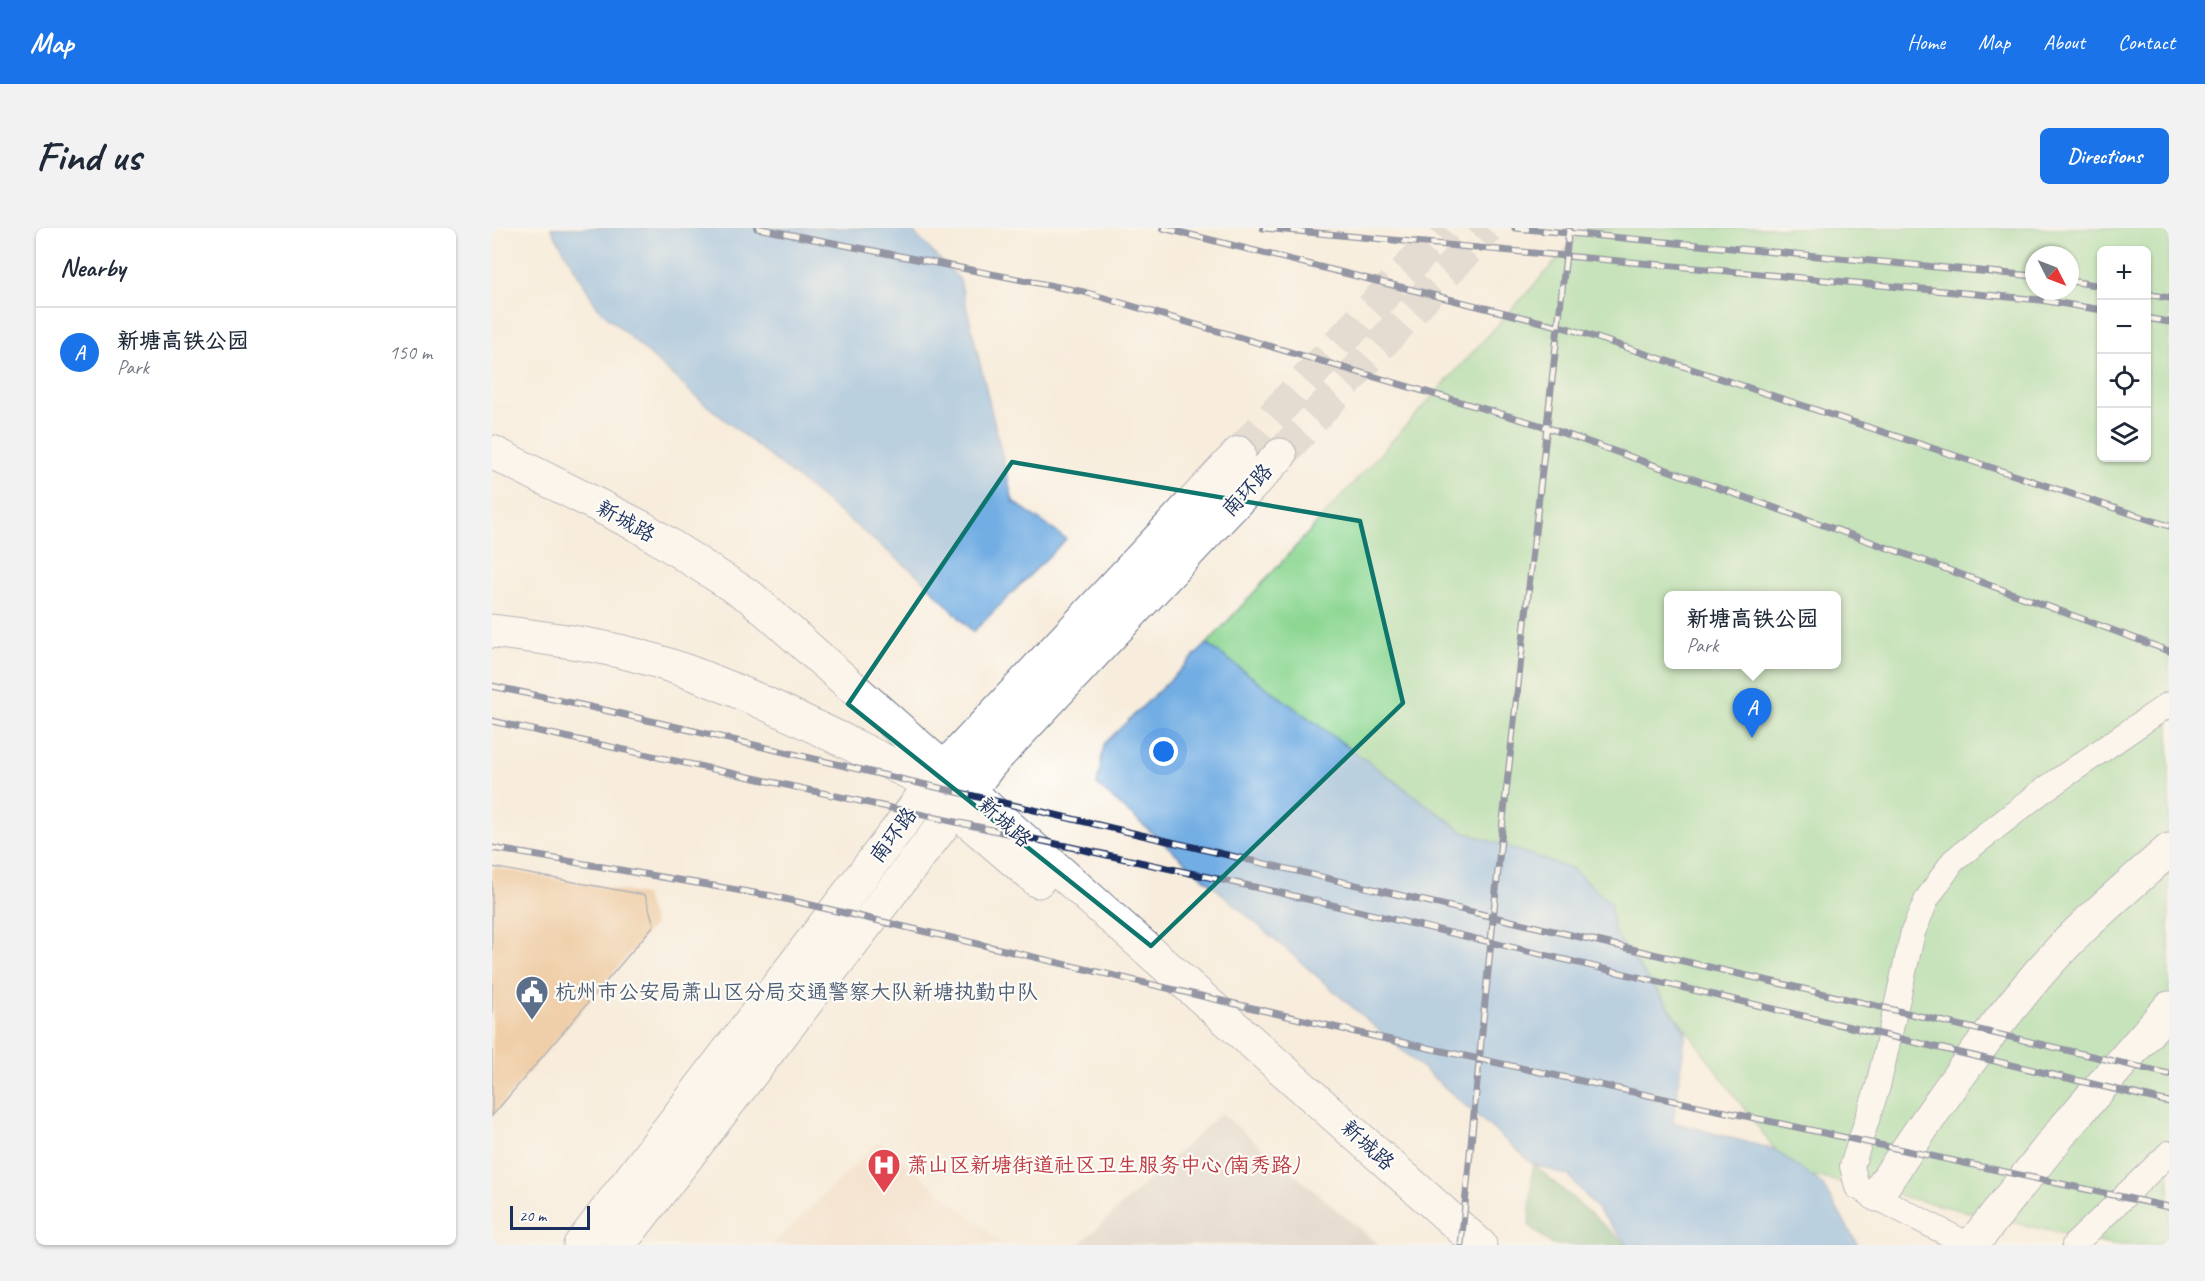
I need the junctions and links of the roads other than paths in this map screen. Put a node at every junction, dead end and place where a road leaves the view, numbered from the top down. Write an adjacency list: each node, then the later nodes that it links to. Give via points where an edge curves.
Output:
1 (492, 452): 6 (main road, 新城路, via 642,527 752,598)
2 (1239, 453): 6 (main road, 南环路)
3 (1280, 455): 7 (main road, 南环路, via 991,764)
4 (492, 631): 6 (main road, 新城路, via 568,641 652,660)
5 (2169, 704): 11 (street, via 2041,792 1953,861 1927,899 1913,932 1878,1086 1852,1166 1857,1186)
6 (939, 776): 7 (main road, 新城路); 12 (main road, 南环路)
7 (963, 801): 13 (main road, 南环路); 14 (main road, 新城路, via 1049,890); 15 (main road, 新城路)
8 (2169, 850): 11 (main road, via 2041,970 1953,1080)
9 (2169, 1008): 16 (main road, via 2064,1129)
10 (2169, 1153): 17 (street)
11 (1877, 1195): 16 (street)
12 (580, 1245)
13 (620, 1245)
14 (1449, 1245)
15 (1480, 1245)
16 (1971, 1245)
17 (2073, 1245)

